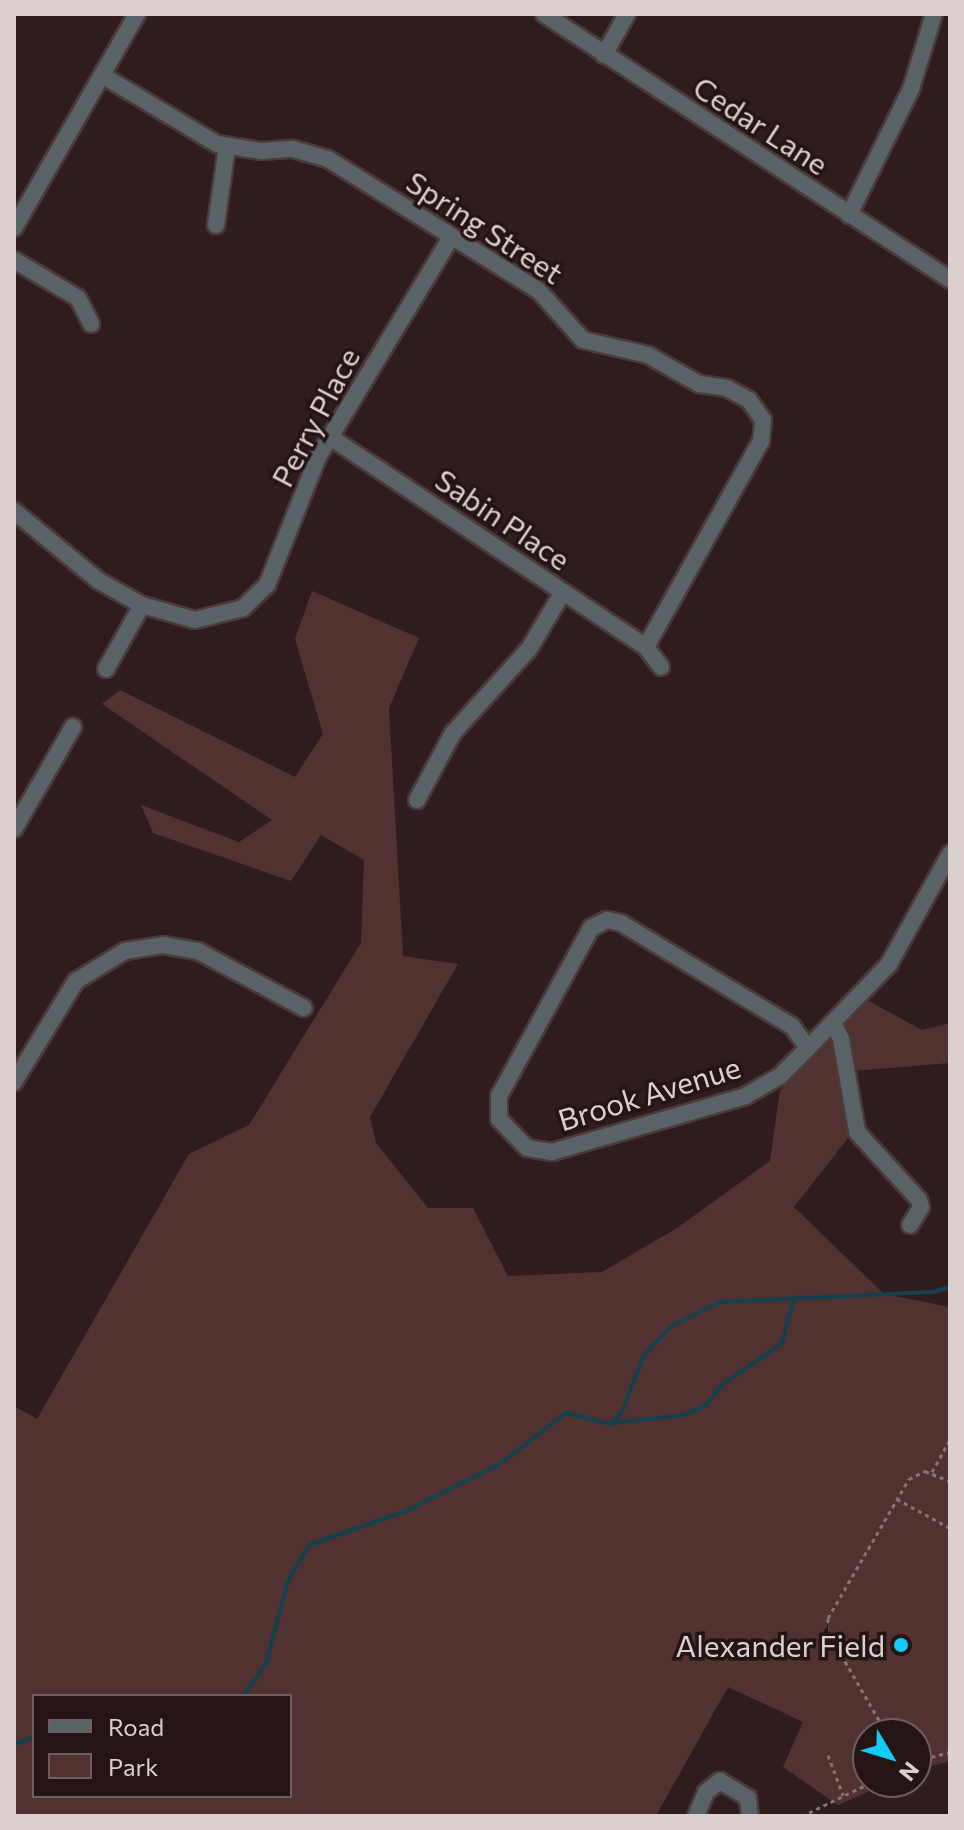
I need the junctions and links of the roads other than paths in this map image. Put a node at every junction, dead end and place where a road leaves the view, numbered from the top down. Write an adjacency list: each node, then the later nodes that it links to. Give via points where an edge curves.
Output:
1 (137, 14): 6 (street)
2 (544, 14): 5 (street, Cedar Lane)
3 (627, 14): 5 (street)
4 (934, 14): 8 (street, via 911,89)
5 (604, 55): 8 (street, Cedar Lane)
6 (102, 75): 7 (street, Spring Street, via 196,136); 10 (street)
7 (227, 147): 9 (street); 11 (street, Spring Street, via 320,156)
8 (849, 215): 13 (street, Cedar Lane)
9 (216, 225)
10 (14, 228)
11 (451, 237): 15 (street, Perry Place); 19 (street, Spring Street, via 538,290 583,340 668,362 699,384 739,392 758,410 761,441)
12 (14, 260): 14 (street, via 78,298)
13 (950, 280)
14 (91, 324)
15 (330, 437): 17 (street, Sabin Place); 18 (street, Perry Place, via 267,585 226,615 178,617)
16 (14, 511): 18 (street, via 99,581)
17 (563, 592): 19 (street, Sabin Place); 23 (street, via 529,649 453,733)
18 (142, 605): 21 (street)
19 (646, 647): 20 (street, Sabin Place)
20 (661, 667)
21 (106, 669)
22 (73, 727): 24 (street)
23 (417, 800)
24 (14, 829)
25 (950, 854): 27 (street, Brook Avenue, via 889,964)
26 (304, 1008): 29 (street, via 198,951 142,947 107,958 76,981)
27 (833, 1023): 28 (street, Brook Avenue); 31 (street, via 841,1039 857,1132 919,1200 921,1207)
28 (808, 1048): 28 (street, Brook Avenue, via 780,1076 746,1096 552,1152 523,1146 499,1119 502,1089 591,928 607,920 792,1026)
29 (22, 1052): 30 (street)
30 (14, 1082)
31 (910, 1225)
32 (696, 1816): 33 (street, via 706,1792 720,1781 748,1798)
33 (750, 1816)

